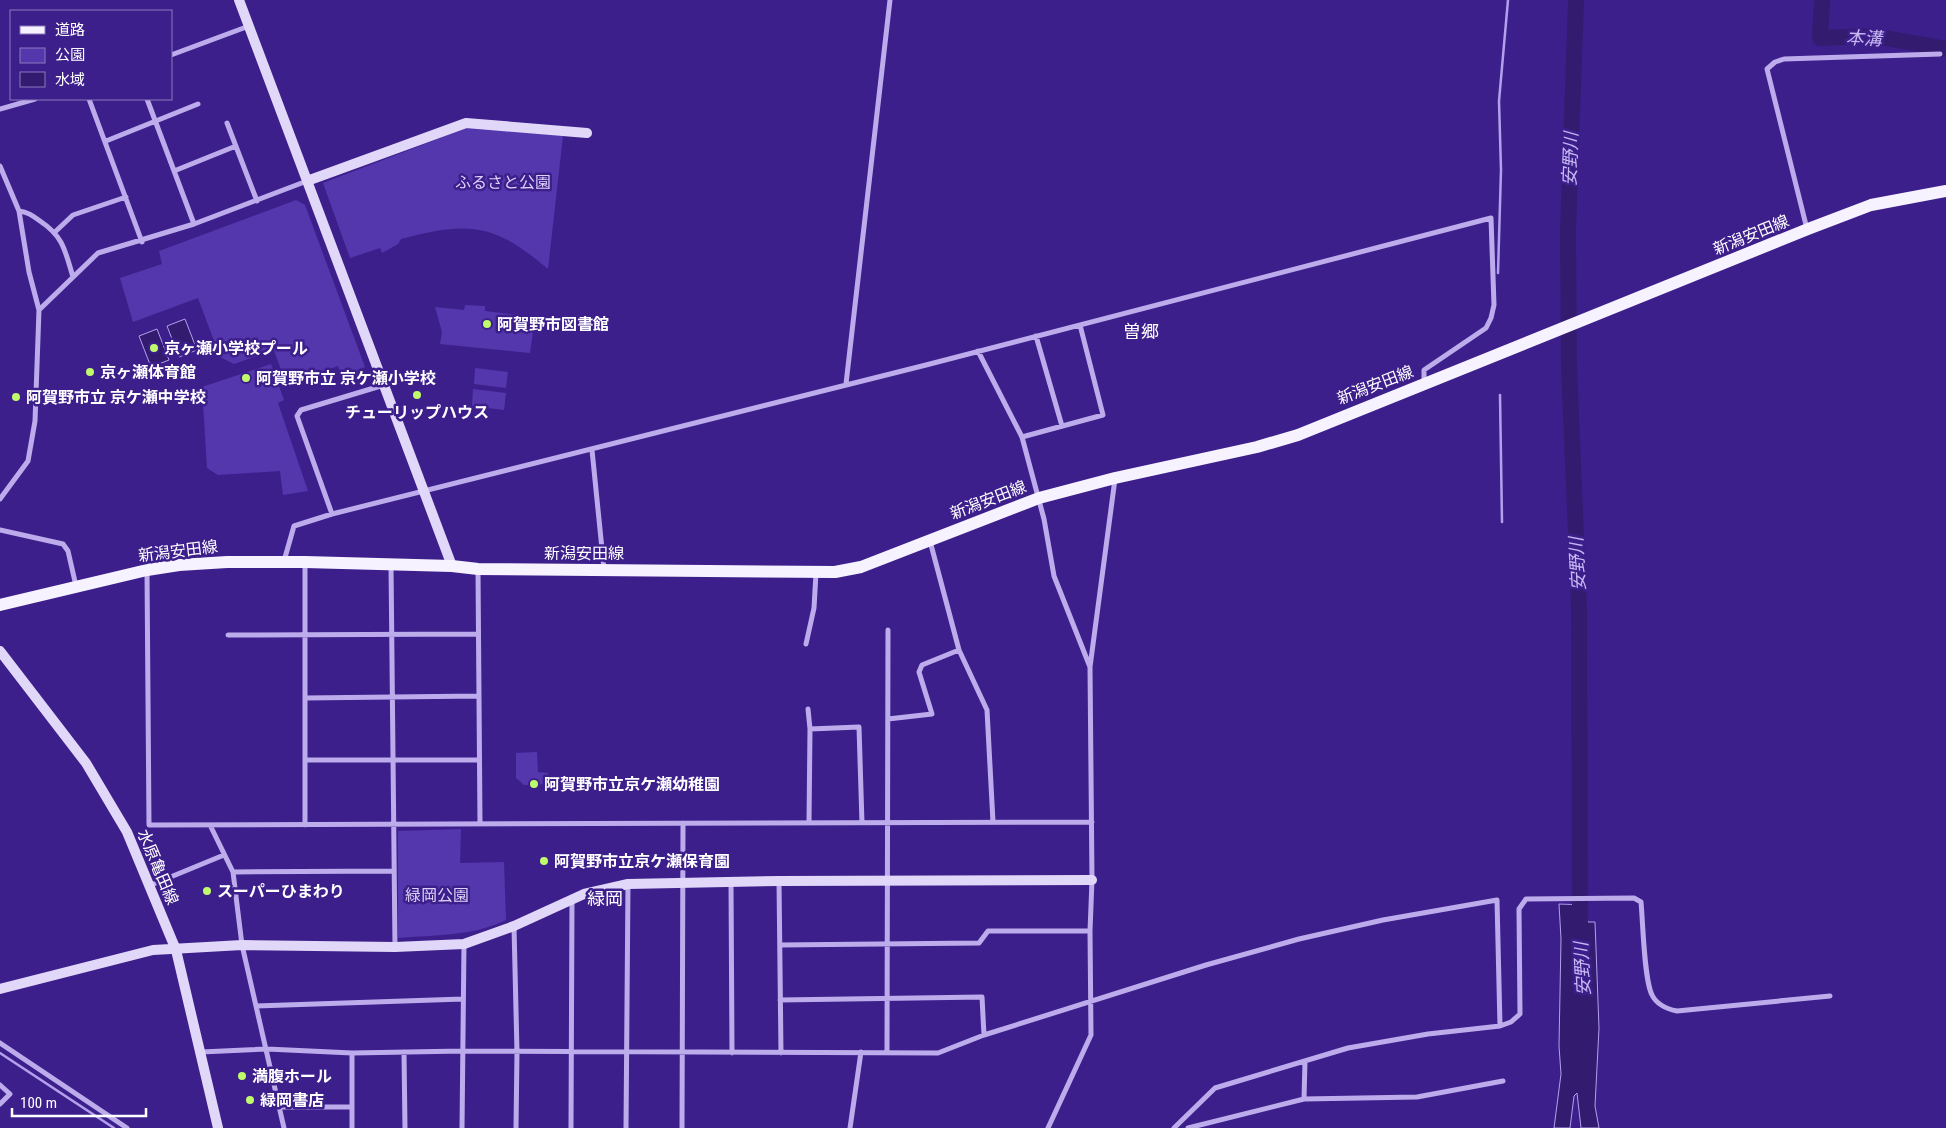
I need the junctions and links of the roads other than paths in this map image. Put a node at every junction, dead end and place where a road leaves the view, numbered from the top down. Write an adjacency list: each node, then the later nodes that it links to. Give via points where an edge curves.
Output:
1 (239, 0): 3 (street)
2 (890, 0): 32 (street)
3 (248, 26): 5 (street); 18 (street)
4 (1940, 54): 24 (street, via 1784,59 1767,68)
5 (172, 55)
6 (33, 100): 10 (street)
7 (89, 100): 14 (street)
8 (147, 100): 11 (street)
9 (198, 104): 11 (street)
10 (0, 110)
11 (156, 122): 14 (street); 17 (street)
12 (227, 123): 15 (street)
13 (586, 133): 18 (street, via 466,123)
14 (106, 141): 20 (street)
15 (236, 146): 17 (street); 21 (street)
16 (0, 166): 22 (street)
17 (174, 171): 23 (street)
18 (307, 181): 21 (street); 34 (street)
19 (1946, 191): 24 (main road, 新潟安田線, via 1872,205)
20 (126, 197): 25 (street, via 73,215); 26 (street)
21 (257, 201): 23 (street)
22 (19, 211): 25 (street, via 27,212); 28 (street)
23 (194, 224): 26 (street)
24 (1808, 229): 33 (main road, 新潟安田線)
25 (56, 231): 27 (street)
26 (142, 242): 27 (street, via 98,253)
27 (73, 277): 28 (street)
28 (39, 310): 40 (street, via 35,421 28,461)
29 (1080, 325): 30 (street); 33 (street, via 1491,218 1494,304 1491,318 1486,328 1424,370); 35 (street, via 1103,414)
30 (1036, 336): 31 (street); 35 (street)
31 (978, 350): 32 (street); 36 (street)
32 (846, 384): 37 (street)
33 (1424, 384): 38 (main road, 新潟安田線, via 1298,435 1257,448)
34 (384, 385): 39 (street); 42 (street, via 301,410 297,416)
35 (1062, 426): 36 (street)
36 (1022, 437): 41 (street)
37 (592, 450): 39 (street); 50 (street)
38 (1116, 478): 41 (main road, 新潟安田線); 63 (street)
39 (425, 492): 42 (street); 48 (street)
40 (0, 498)
41 (1038, 498): 44 (main road, 新潟安田線); 63 (street, via 1054,576)
42 (332, 514): 45 (street, via 294,526)
43 (0, 530): 53 (street, via 63,544 68,551)
44 (930, 541): 52 (main road, 新潟安田線, via 861,567); 61 (street)
45 (283, 562): 46 (main road, 新潟安田線); 51 (main road, 新潟安田線, via 227,562)
46 (305, 562): 47 (main road, 新潟安田線); 59 (street)
47 (391, 564): 48 (main road, 新潟安田線); 56 (street)
48 (452, 566): 49 (main road, 新潟安田線)
49 (478, 569): 50 (main road, 新潟安田線); 57 (street)
50 (604, 569): 52 (main road, 新潟安田線)
51 (147, 570): 53 (main road, 新潟安田線); 81 (street, via 149,825)
52 (816, 573): 60 (street, via 814,608)
53 (76, 586): 54 (main road, 新潟安田線)
54 (0, 605)
55 (888, 630): 68 (street)
56 (392, 634): 57 (street); 59 (street); 65 (street)
57 (478, 634): 64 (street)
58 (228, 635): 59 (street)
59 (305, 635): 66 (street)
60 (806, 644)
61 (959, 650): 68 (street, via 922,666 919,672 932,714); 73 (street, via 987,710)
62 (0, 651): 92 (street, 水原亀田線, via 100,784 128,832)
63 (1090, 667): 74 (street)
64 (479, 696): 65 (street); 71 (street)
65 (392, 697): 66 (street); 72 (street)
66 (305, 698): 70 (street)
67 (808, 709): 69 (street)
68 (888, 719): 77 (street)
69 (810, 729): 75 (street); 76 (street, via 859,727)
70 (305, 760): 72 (street); 82 (street)
71 (479, 760): 72 (street); 79 (street)
72 (393, 762): 78 (street)
73 (993, 822): 74 (street); 77 (street)
74 (1092, 822): 87 (street)
75 (809, 823): 76 (street); 80 (street)
76 (862, 823): 77 (street)
77 (888, 823): 86 (street)
78 (394, 824): 79 (street); 82 (street); 84 (street)
79 (480, 824): 80 (street)
80 (683, 824): 89 (street)
81 (210, 825): 82 (street); 83 (street)
82 (305, 825)
83 (224, 855): 85 (street); 92 (street)
84 (394, 871): 85 (street); 100 (street)
85 (233, 872): 97 (street)
86 (888, 880): 87 (street); 88 (street); 99 (street)
87 (1092, 880): 95 (street)
88 (779, 881): 90 (street); 98 (street)
89 (682, 882): 90 (street); 91 (street); 119 (street)
90 (732, 882): 123 (street)
91 (628, 884): 93 (street); 118 (street)
92 (151, 885): 101 (street, 水原亀田線)
93 (572, 899): 94 (street); 117 (street)
94 (514, 926): 96 (street); 116 (street)
95 (1090, 931): 99 (street, via 988,931 979,944); 107 (street)
96 (464, 944): 100 (street); 105 (street)
97 (242, 945): 100 (street); 101 (street); 108 (street)
98 (780, 945): 99 (street); 106 (street)
99 (888, 945): 104 (street)
100 (394, 947)
101 (176, 950): 102 (street, via 154,950); 114 (street, 水原亀田線)
102 (0, 989)
103 (1830, 996): 109 (street, via 1677,1011 1668,1009 1652,995 1642,902 1634,898 1526,899 1519,909 1520,1014)
104 (888, 998): 106 (street); 110 (street, via 982,997); 121 (street)
105 (464, 999): 108 (street); 113 (street)
106 (780, 1000): 124 (street)
107 (1092, 1002): 109 (street, via 1298,939 1496,900); 110 (street); 143 (street, via 1091,1035)
108 (256, 1006): 112 (street)
109 (1500, 1026): 125 (street, via 1348,1048)
110 (984, 1035): 121 (street, via 938,1053)
111 (0, 1043): 132 (street)
112 (267, 1049): 114 (street); 122 (street); 130 (street)
113 (463, 1051): 115 (street); 116 (street); 137 (street)
114 (201, 1052): 133 (street, 水原亀田線)
115 (404, 1052): 122 (street); 136 (street)
116 (517, 1052): 117 (street); 138 (street)
117 (572, 1052): 118 (street); 139 (street)
118 (626, 1052): 119 (street); 140 (street)
119 (681, 1052): 123 (street); 141 (street)
120 (861, 1052): 121 (street); 124 (street); 142 (street)
121 (887, 1052)
122 (352, 1053): 131 (street)
123 (732, 1053): 124 (street)
124 (781, 1053)
125 (1305, 1061): 128 (street); 144 (street, via 1216,1088)
126 (1502, 1081): 128 (street, via 1417,1097)
127 (0, 1085): 129 (street, via 10,1094)
128 (1304, 1099): 145 (street)
129 (0, 1104)
130 (280, 1107): 131 (street); 134 (street)
131 (352, 1107): 135 (street)
132 (127, 1128)
133 (218, 1128)
134 (284, 1128)
135 (352, 1128)
136 (405, 1128)
137 (462, 1128)
138 (516, 1128)
139 (571, 1128)
140 (626, 1128)
141 (682, 1128)
142 (850, 1128)
143 (1049, 1128)
144 (1174, 1128)
145 (1188, 1128)

